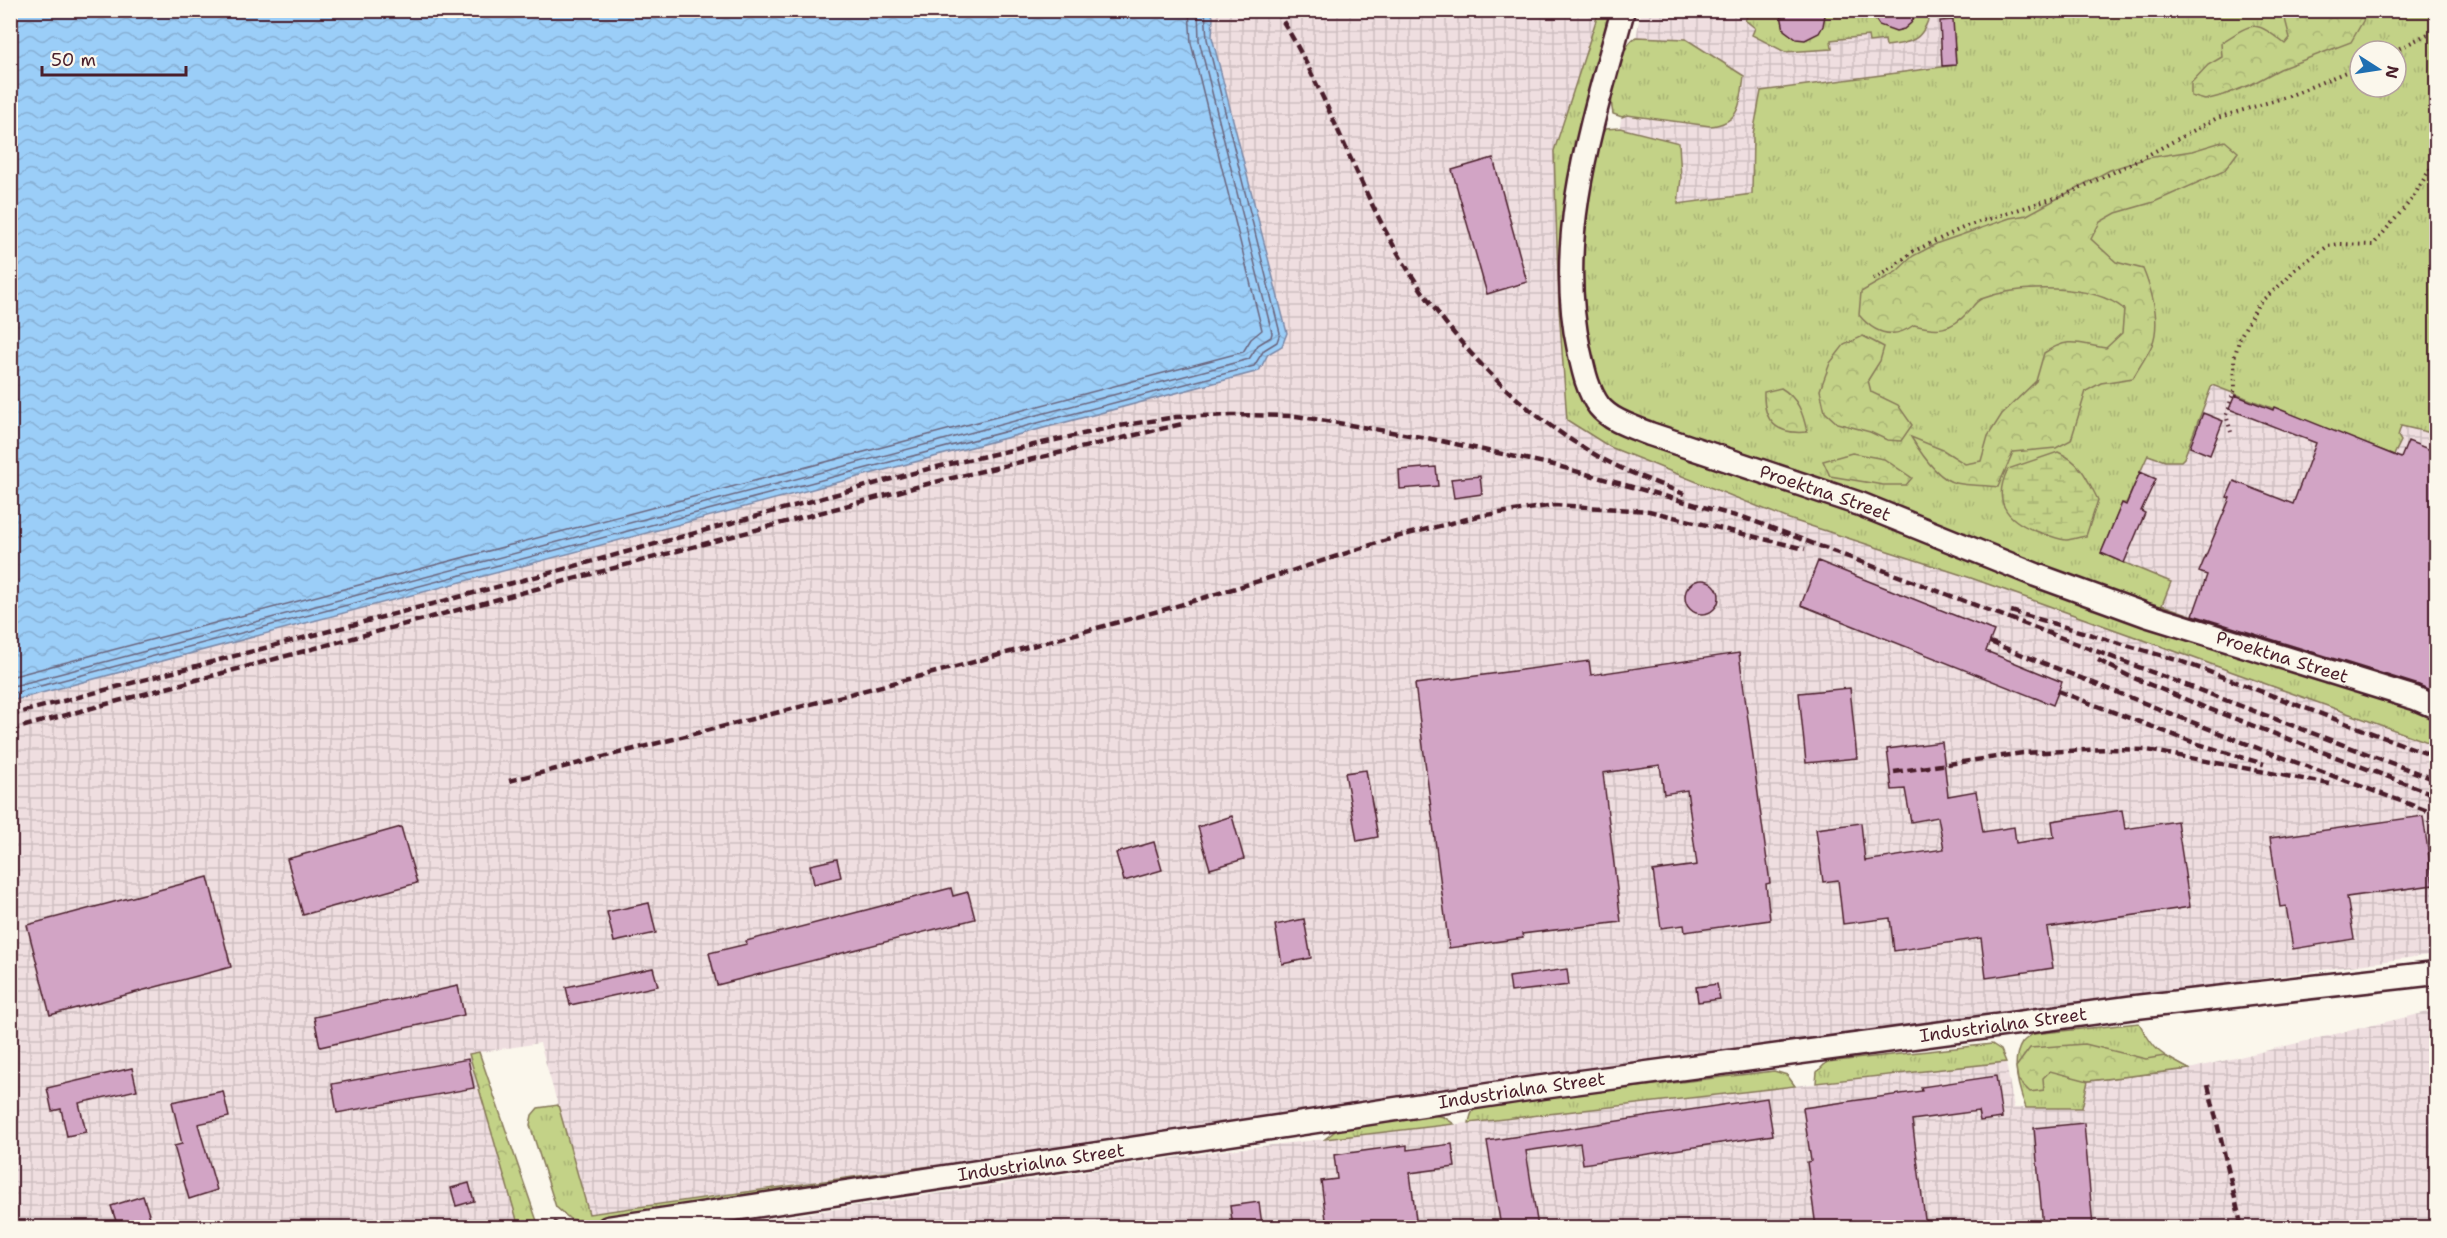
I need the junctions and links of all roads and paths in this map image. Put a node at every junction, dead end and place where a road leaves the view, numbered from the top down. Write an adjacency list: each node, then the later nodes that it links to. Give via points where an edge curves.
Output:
1 (1623, 10): 10 (street, Proektna Street, via 1582,162 1574,212 1573,321 1585,377 1599,406 1617,421 1650,434 1860,504 2146,615)
2 (2026, 10): 3 (path, via 2054,19)
3 (2070, 10)
4 (2436, 30): 5 (path)
5 (2408, 44)
6 (2348, 71): 8 (path, via 2289,96 2217,118 2067,194 1966,226 1912,252)
7 (2436, 159): 9 (path, via 2412,199 2373,245 2328,246 2294,270 2259,303 2240,337 2234,358 2235,389 2226,415)
8 (1873, 279)
9 (2231, 432)
10 (2436, 707)
11 (2436, 973): 14 (street, Industrialna Street, via 2136,1007 1539,1087)
12 (556, 1221): 13 (path)
13 (554, 1227)
14 (608, 1227)

